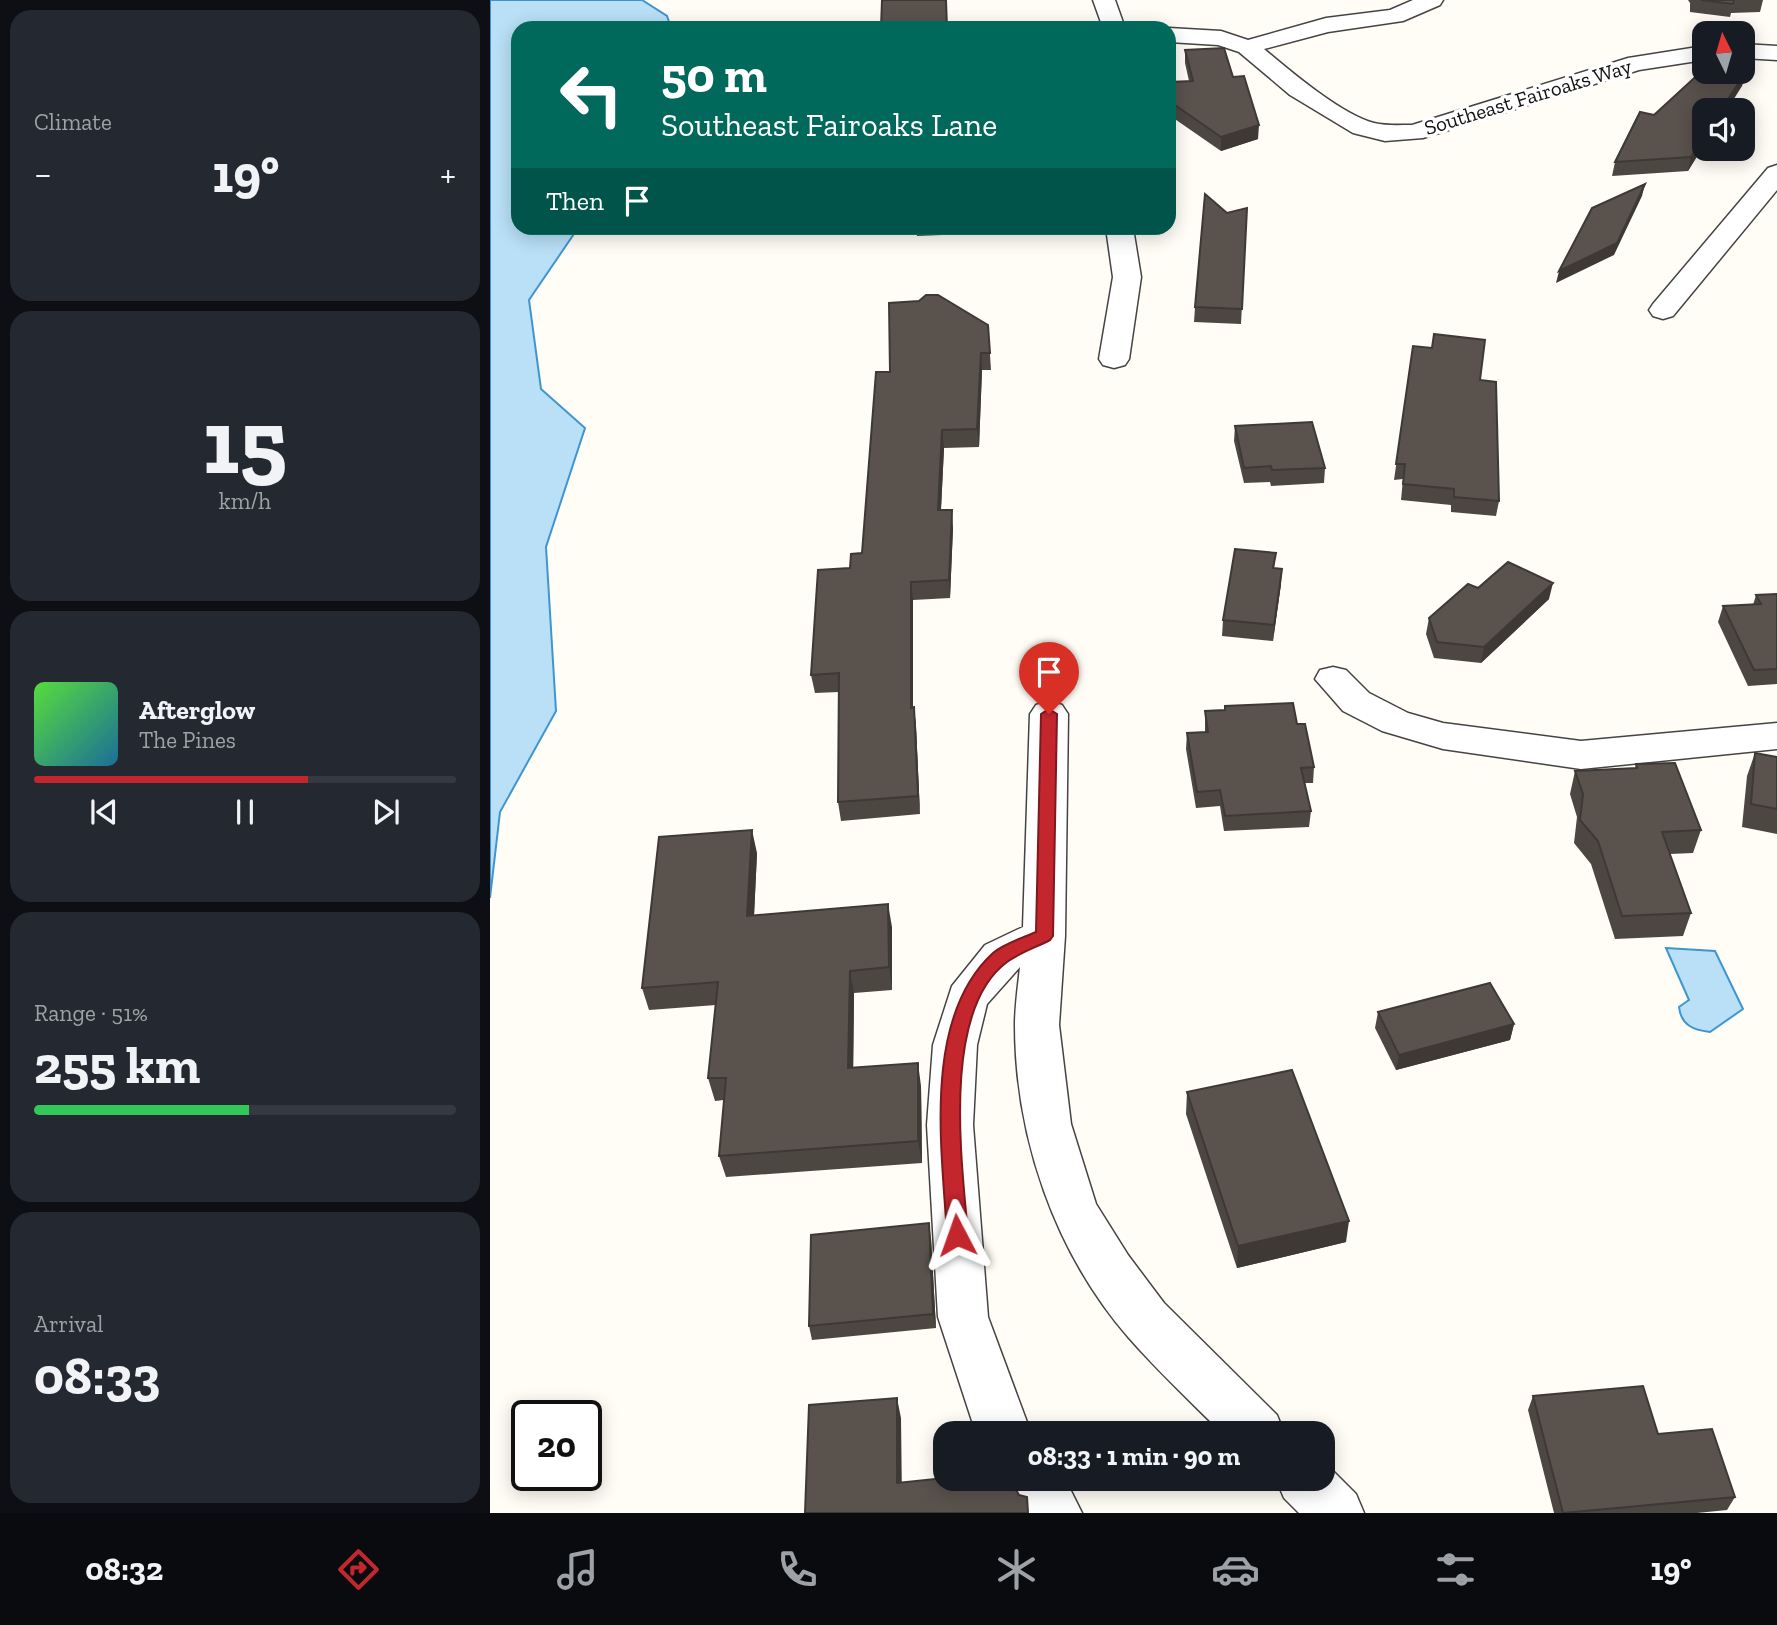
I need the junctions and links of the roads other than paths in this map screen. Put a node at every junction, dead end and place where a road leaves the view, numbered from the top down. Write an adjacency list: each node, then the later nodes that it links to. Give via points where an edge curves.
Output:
1 (1104, 0): 3 (street)
2 (1432, 0): 5 (street, via 1395,16 1326,25)
3 (1112, 21)
4 (1176, 35): 5 (street, Southeast Fairoaks Way, via 1221,38)
5 (1247, 47): 8 (street, Southeast Fairoaks Way, via 1299,90 1362,128 1385,133 1414,133 1636,63)
6 (1755, 52): 7 (street)
7 (1777, 53)
8 (1692, 55)
9 (1777, 173): 11 (street)
10 (1121, 235): 12 (street, via 1127,276)
11 (1663, 310)
12 (1114, 359)
13 (1334, 679): 15 (street, via 1356,702 1395,722 1443,737 1581,755)
14 (1049, 714): 16 (street)
15 (1777, 736)
16 (1044, 936): 17 (street, via 1000,957 967,998 956,1045 950,1125 963,1317); 18 (street, via 1037,1025 1048,1124 1074,1212 1146,1320)
17 (1001, 1421)
18 (1246, 1421)
19 (1041, 1491): 21 (street)
20 (1315, 1491): 22 (street)
21 (1055, 1513)
22 (1337, 1513)

